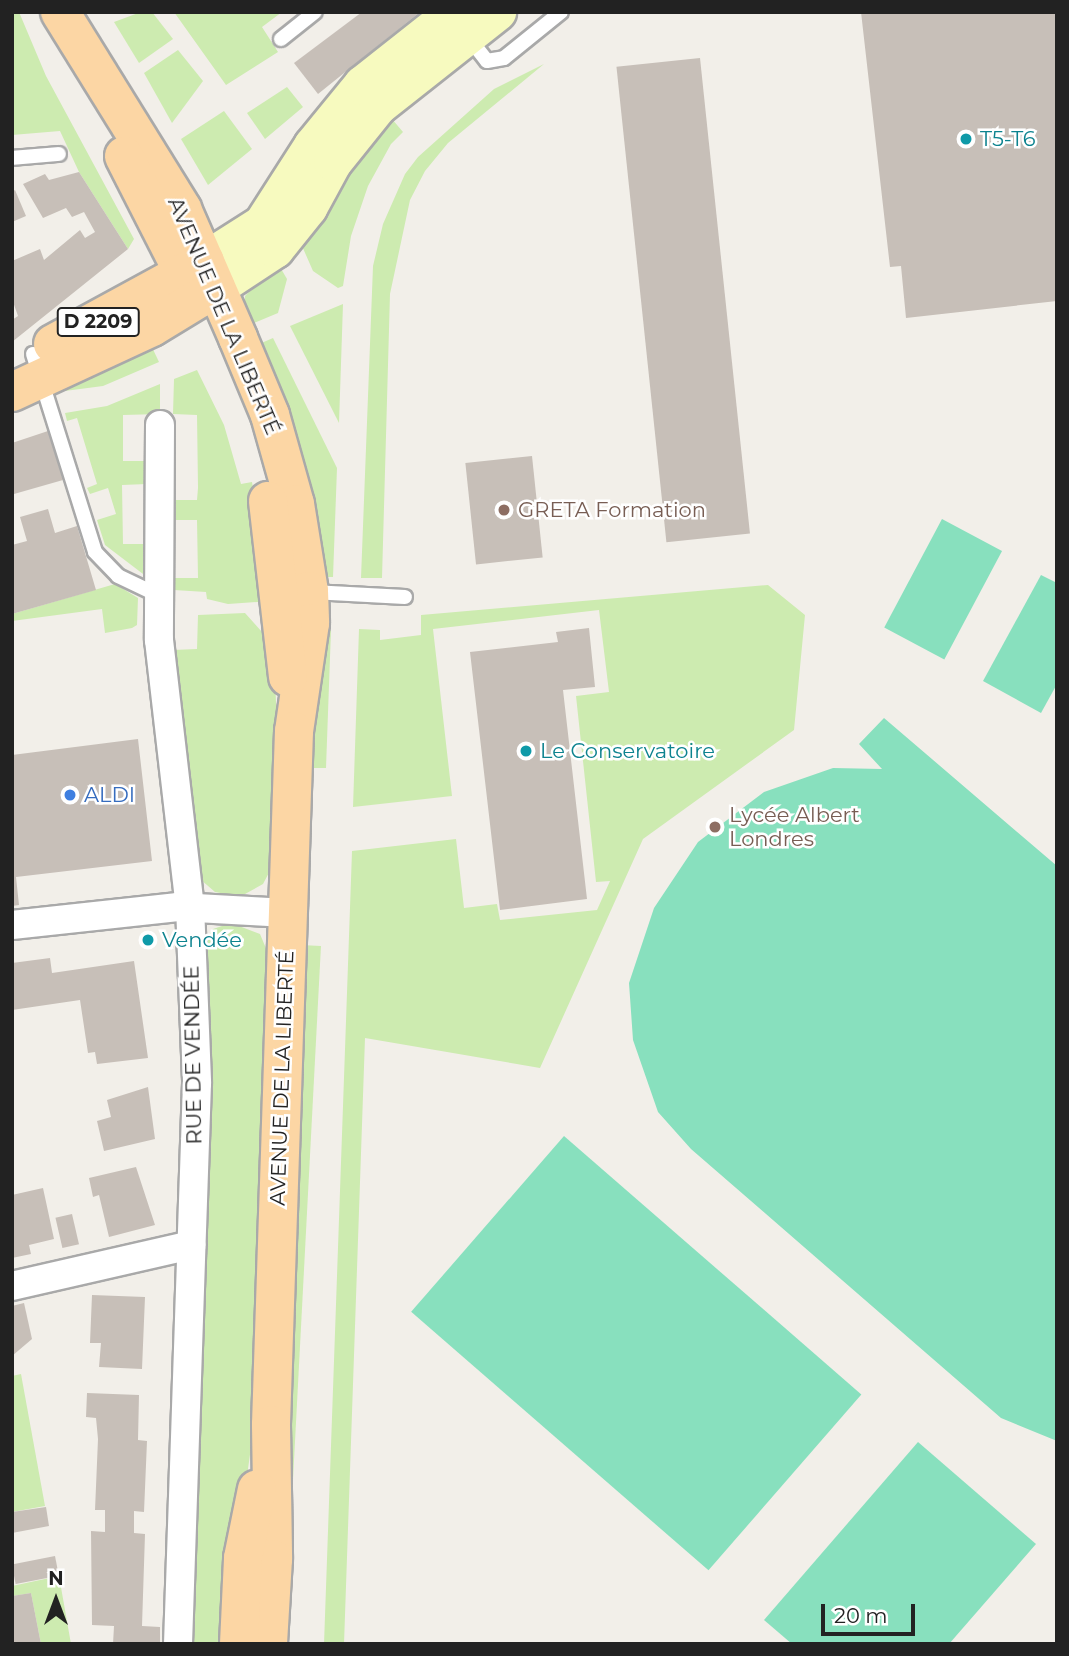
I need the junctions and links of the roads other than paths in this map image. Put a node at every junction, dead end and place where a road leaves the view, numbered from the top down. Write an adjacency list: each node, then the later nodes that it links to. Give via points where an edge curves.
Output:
1 (60, 12): 9 (main road, AVENUE DE LA LIBERTÉ, via 128,167)
2 (315, 12): 6 (lane)
3 (497, 12): 5 (main road, D 2209)
4 (561, 12): 5 (lane, via 504,58 487,61)
5 (463, 20): 9 (main road, D 2209, via 379,106 333,162 308,208 275,249)
6 (281, 39)
7 (58, 154): 8 (lane)
8 (12, 158)
9 (200, 281): 10 (main road, D 2209); 12 (main road, AVENUE DE LA LIBERTÉ, via 270,415 295,504)
10 (24, 373): 13 (lane, via 96,552 118,576)
11 (160, 425): 13 (street, RUE DE VENDÉE)
12 (294, 589): 14 (lane); 16 (main road, AVENUE DE LA LIBERTÉ, via 310,623 294,731)
13 (160, 596): 15 (street, RUE DE VENDÉE, via 159,640)
14 (405, 597)
15 (190, 906): 16 (street); 17 (street); 18 (street, RUE DE VENDÉE, via 197,1083)
16 (287, 913): 20 (main road, AVENUE DE LA LIBERTÉ)
17 (12, 925)
18 (191, 1245): 19 (street); 21 (street, RUE DE VENDÉE)
19 (12, 1286)
20 (271, 1425): 22 (main road, AVENUE DE LA LIBERTÉ, via 243,1558); 23 (main road, AVENUE DE LA LIBERTÉ, via 273,1559)
21 (178, 1644)
22 (239, 1644)
23 (268, 1644)

